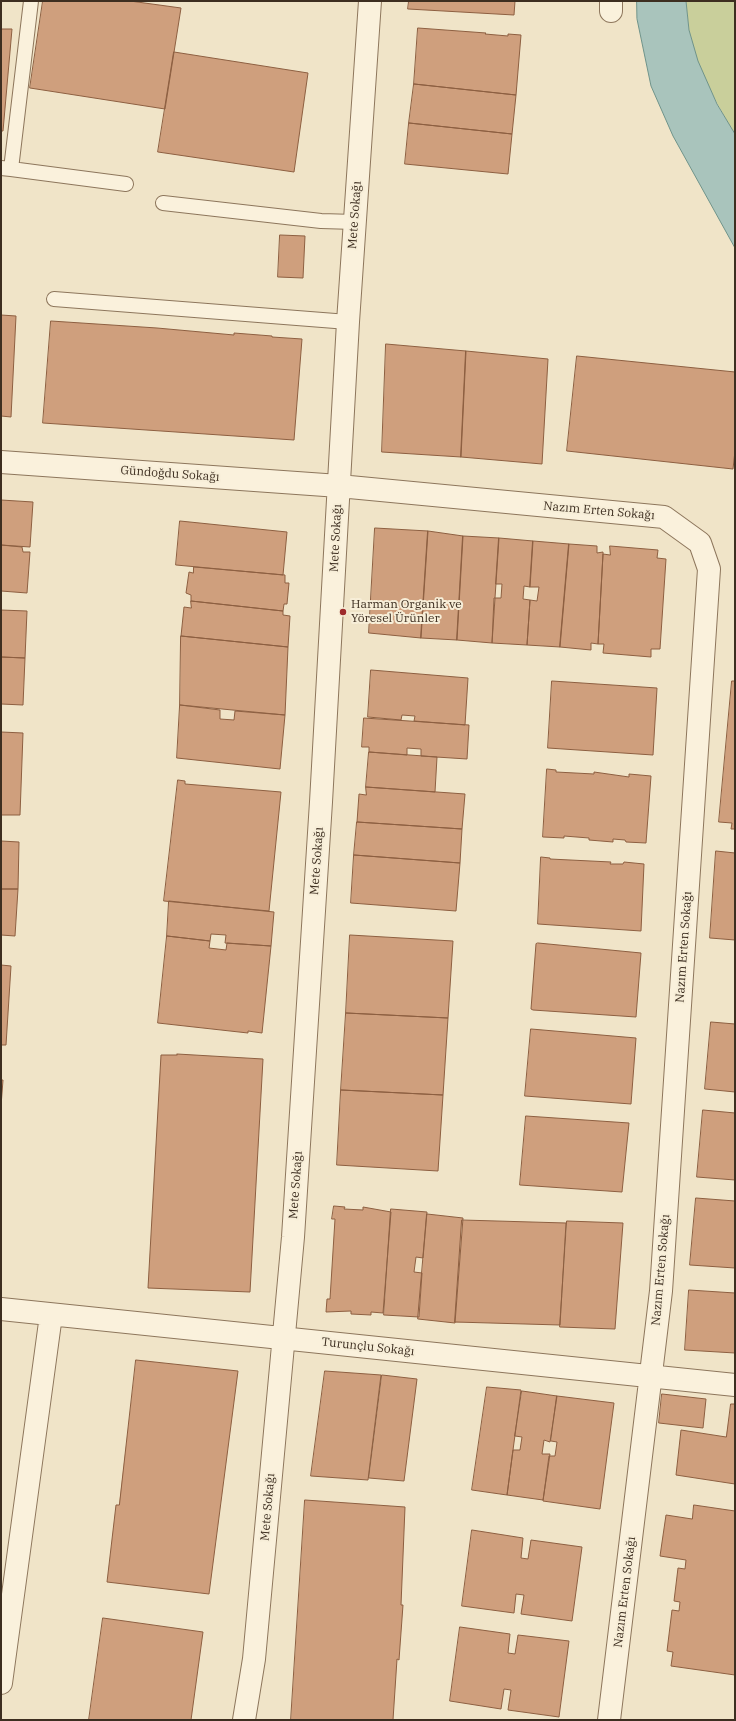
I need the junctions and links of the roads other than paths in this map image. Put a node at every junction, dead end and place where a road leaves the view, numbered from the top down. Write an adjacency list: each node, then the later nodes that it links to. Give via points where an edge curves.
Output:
1 (31, 1): 3 (lane)
2 (370, 1): 6 (street, Mete Sokağı)
3 (6, 168): 4 (lane)
4 (126, 184)
5 (163, 203): 6 (lane, via 321,221)
6 (355, 222): 8 (street, Mete Sokağı)
7 (54, 299): 8 (lane)
8 (348, 322): 10 (street, Mete Sokağı)
9 (1, 462): 10 (street, Gündoğdu Sokağı)
10 (339, 486): 13 (street, Mete Sokağı, via 294,1229); 14 (street, Nazım Erten Sokağı, via 664,517 700,543 705,556 709,577 662,1283)
11 (1, 1309): 12 (street, Turunçlu Sokağı)
12 (51, 1315): 13 (street, Turunçlu Sokağı); 16 (street)
13 (284, 1338): 14 (street, Turunçlu Sokağı); 17 (street, Mete Sokağı, via 254,1659)
14 (651, 1376): 15 (street, Turunçlu Sokağı); 18 (street, Nazım Erten Sokağı)
15 (735, 1385)
16 (1, 1684)
17 (244, 1720)
18 (609, 1720)

